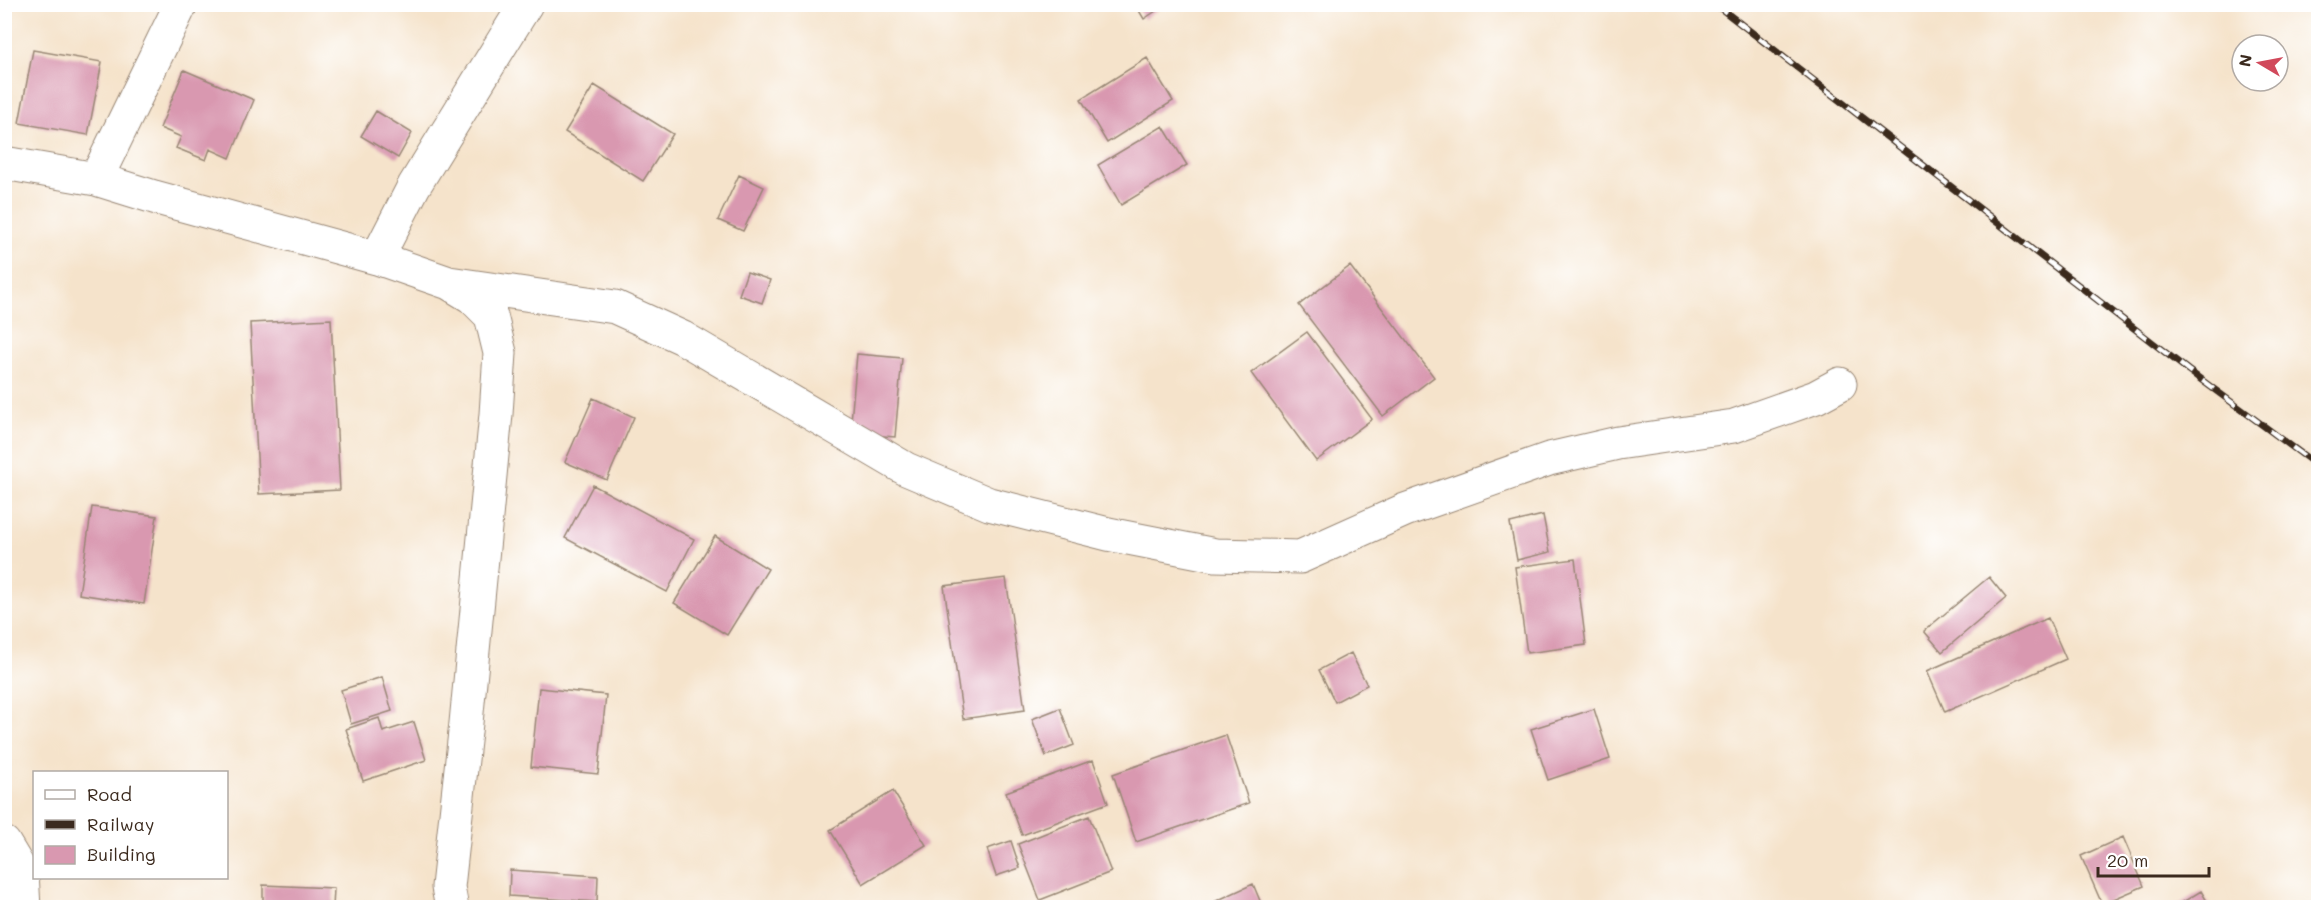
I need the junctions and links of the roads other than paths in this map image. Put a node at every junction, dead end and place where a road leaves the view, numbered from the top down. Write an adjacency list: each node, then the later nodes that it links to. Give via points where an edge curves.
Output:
1 (182, 4): 4 (street)
2 (526, 4): 5 (street, via 414,186)
3 (4, 163): 4 (street)
4 (96, 179): 5 (street)
5 (377, 258): 6 (street)
6 (449, 283): 7 (street, via 615,307 683,338 906,469 988,504 1215,555 1300,557 1405,510 1549,459 1618,443 1734,426 1816,397); 10 (street, via 472,297 491,316 500,353 448,887)
7 (1840, 384)
8 (4, 843): 9 (street, via 22,873)
9 (24, 908)
10 (452, 908)

